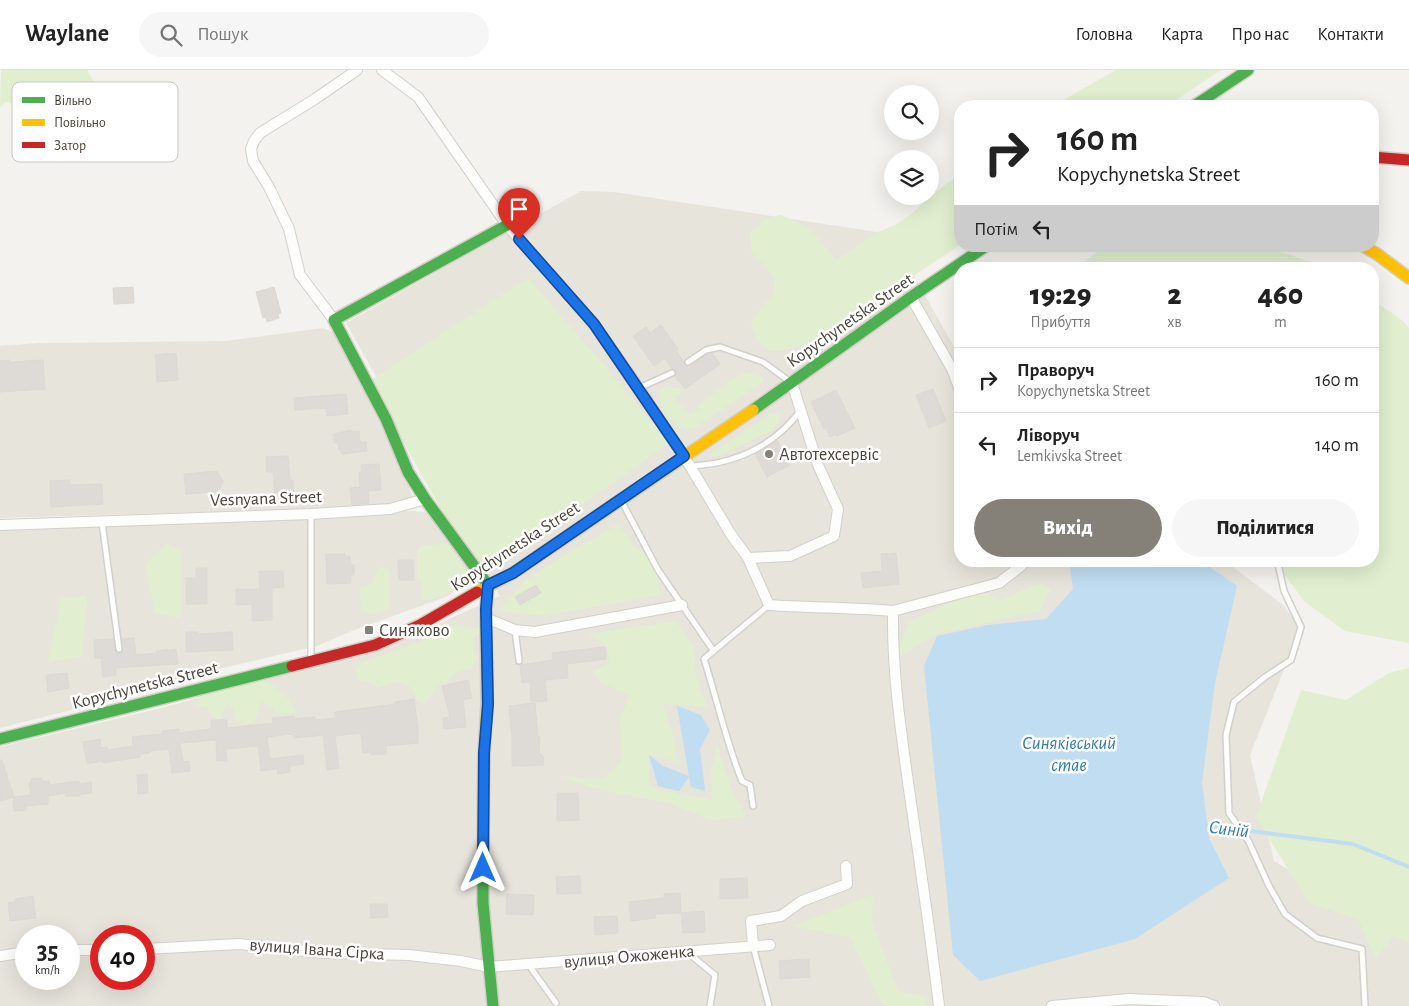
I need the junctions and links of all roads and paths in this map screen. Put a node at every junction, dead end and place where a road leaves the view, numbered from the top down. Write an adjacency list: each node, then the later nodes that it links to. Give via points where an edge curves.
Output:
1 (356, 70): 14 (street, via 260,133 251,149 253,161 289,229 300,275)
2 (382, 70): 7 (street, via 418,97)
3 (1248, 70): 4 (main road)
4 (1203, 100)
5 (1379, 158): 6 (main road)
6 (1409, 160)
7 (507, 225): 14 (main road); 19 (street, via 594,324)
8 (977, 252): 10 (main road, Kopychynetska Street)
9 (1374, 252): 12 (main road)
10 (962, 262)
11 (954, 268): 13 (main road, Kopychynetska Street)
12 (1409, 278)
13 (911, 297): 16 (street); 18 (main road, Kopychynetska Street)
14 (334, 320): 22 (main road, via 386,419 408,472)
15 (688, 362): 18 (lane, via 706,350 720,347 763,362)
16 (954, 369)
17 (672, 373): 19 (lane)
18 (792, 383): 20 (street); 21 (main road, Kopychynetska Street)
19 (639, 388): 21 (street)
20 (801, 410): 21 (lane, via 778,435 748,454 724,462); 27 (street, via 818,465 838,509 834,536 790,556)
21 (687, 461): 23 (main road, Kopychynetska Street); 27 (street)
22 (425, 498): 24 (street, Vesnyana Street, via 390,509); 30 (main road)
23 (621, 499): 30 (main road, Kopychynetska Street, via 513,573); 31 (lane, via 658,570)
24 (311, 514): 25 (street, Vesnyana Street); 38 (lane)
25 (102, 522): 26 (street, Vesnyana Street); 36 (lane)
26 (0, 525)
27 (748, 558): 32 (street)
28 (1020, 567): 33 (street, via 1000,583)
29 (1279, 567): 58 (lane, via 1284,591 1301,627 1290,660 1234,702 1226,735 1229,813 1249,842 1285,914 1317,938 1362,949)
30 (488, 585): 34 (main road); 38 (main road, Kopychynetska Street, via 420,625 375,645)
31 (682, 605): 35 (street, via 535,632); 37 (lane)
32 (769, 605): 33 (street); 37 (lane)
33 (892, 611): 55 (street, via 901,732)
34 (486, 618): 35 (street); 50 (main road, via 488,704 484,753 483,902)
35 (515, 630): 39 (lane)
36 (120, 649)
37 (713, 650): 41 (lane, via 704,658 734,763 742,782 750,785)
38 (311, 661): 40 (main road, Kopychynetska Street)
39 (519, 661)
40 (0, 739)
41 (753, 806)
42 (846, 866): 43 (street, via 847,884 802,901 782,916 751,921)
43 (753, 945): 44 (street, вулиця Ожоженка); 46 (street, вулиця Ожоженка); 54 (lane)
44 (770, 945)
45 (155, 948): 50 (street, вулиця Івана Сірка, via 240,944 323,953 409,955)
46 (686, 952): 49 (street, вулиця Ожоженка); 53 (lane, via 715,975)
47 (15, 954): 48 (street)
48 (0, 956)
49 (527, 964): 50 (street, вулиця Ожоженка); 51 (lane)
50 (489, 967): 52 (main road)
51 (556, 1003)
52 (494, 1006)
53 (710, 1006)
54 (768, 1006)
55 (939, 1006)
56 (1052, 1006): 57 (street, via 1129,999 1203,1002)
57 (1214, 1006)
58 (1365, 1006)

